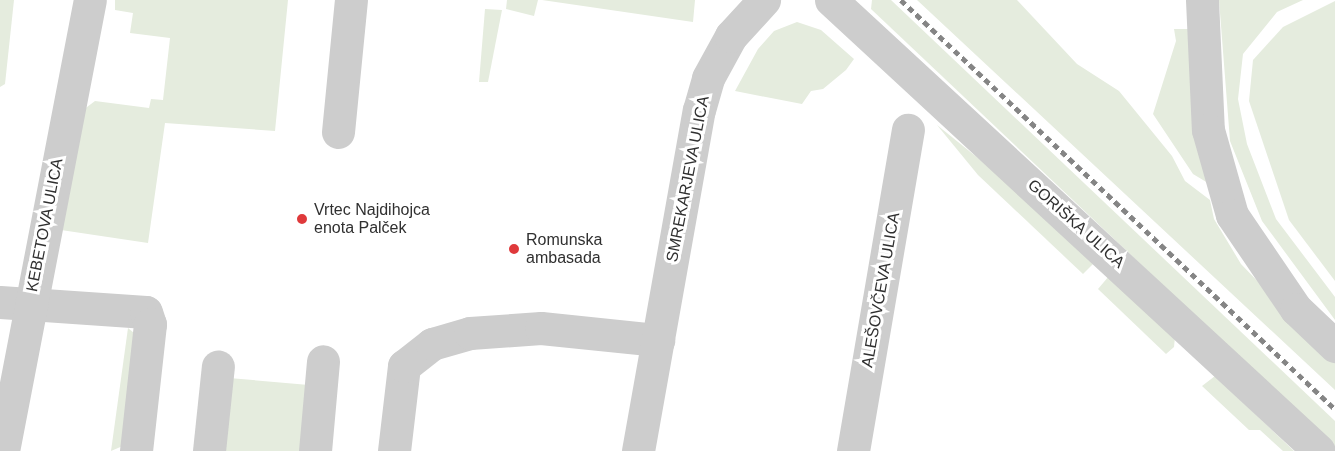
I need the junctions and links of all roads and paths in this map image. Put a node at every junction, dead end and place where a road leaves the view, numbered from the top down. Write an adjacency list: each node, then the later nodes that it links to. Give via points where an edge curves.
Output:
1 (90, 0): 8 (street, KEBETOVA ULICA)
2 (351, 0): 7 (street)
3 (764, 0): 9 (street, SMREKARJEVA ULICA, via 731,36 708,78)
4 (831, 0): 20 (street, GORIŠKA ULICA)
5 (1202, 0): 10 (street, via 1208,130 1232,215 1296,309)
6 (908, 130): 19 (street, ALEŠOVČEVA ULICA)
7 (338, 132)
8 (15, 302): 13 (street, KEBETOVA ULICA); 14 (street, via 128,306 146,312 150,324)
9 (658, 340): 17 (street, via 541,328 470,333 432,344 404,366); 18 (street, SMREKARJEVA ULICA)
10 (1335, 346)
11 (323, 361): 16 (street)
12 (218, 366): 15 (street)
13 (3, 451)
14 (136, 451)
15 (210, 451)
16 (315, 451)
17 (394, 451)
18 (638, 451)
19 (854, 451)
20 (1319, 451)

